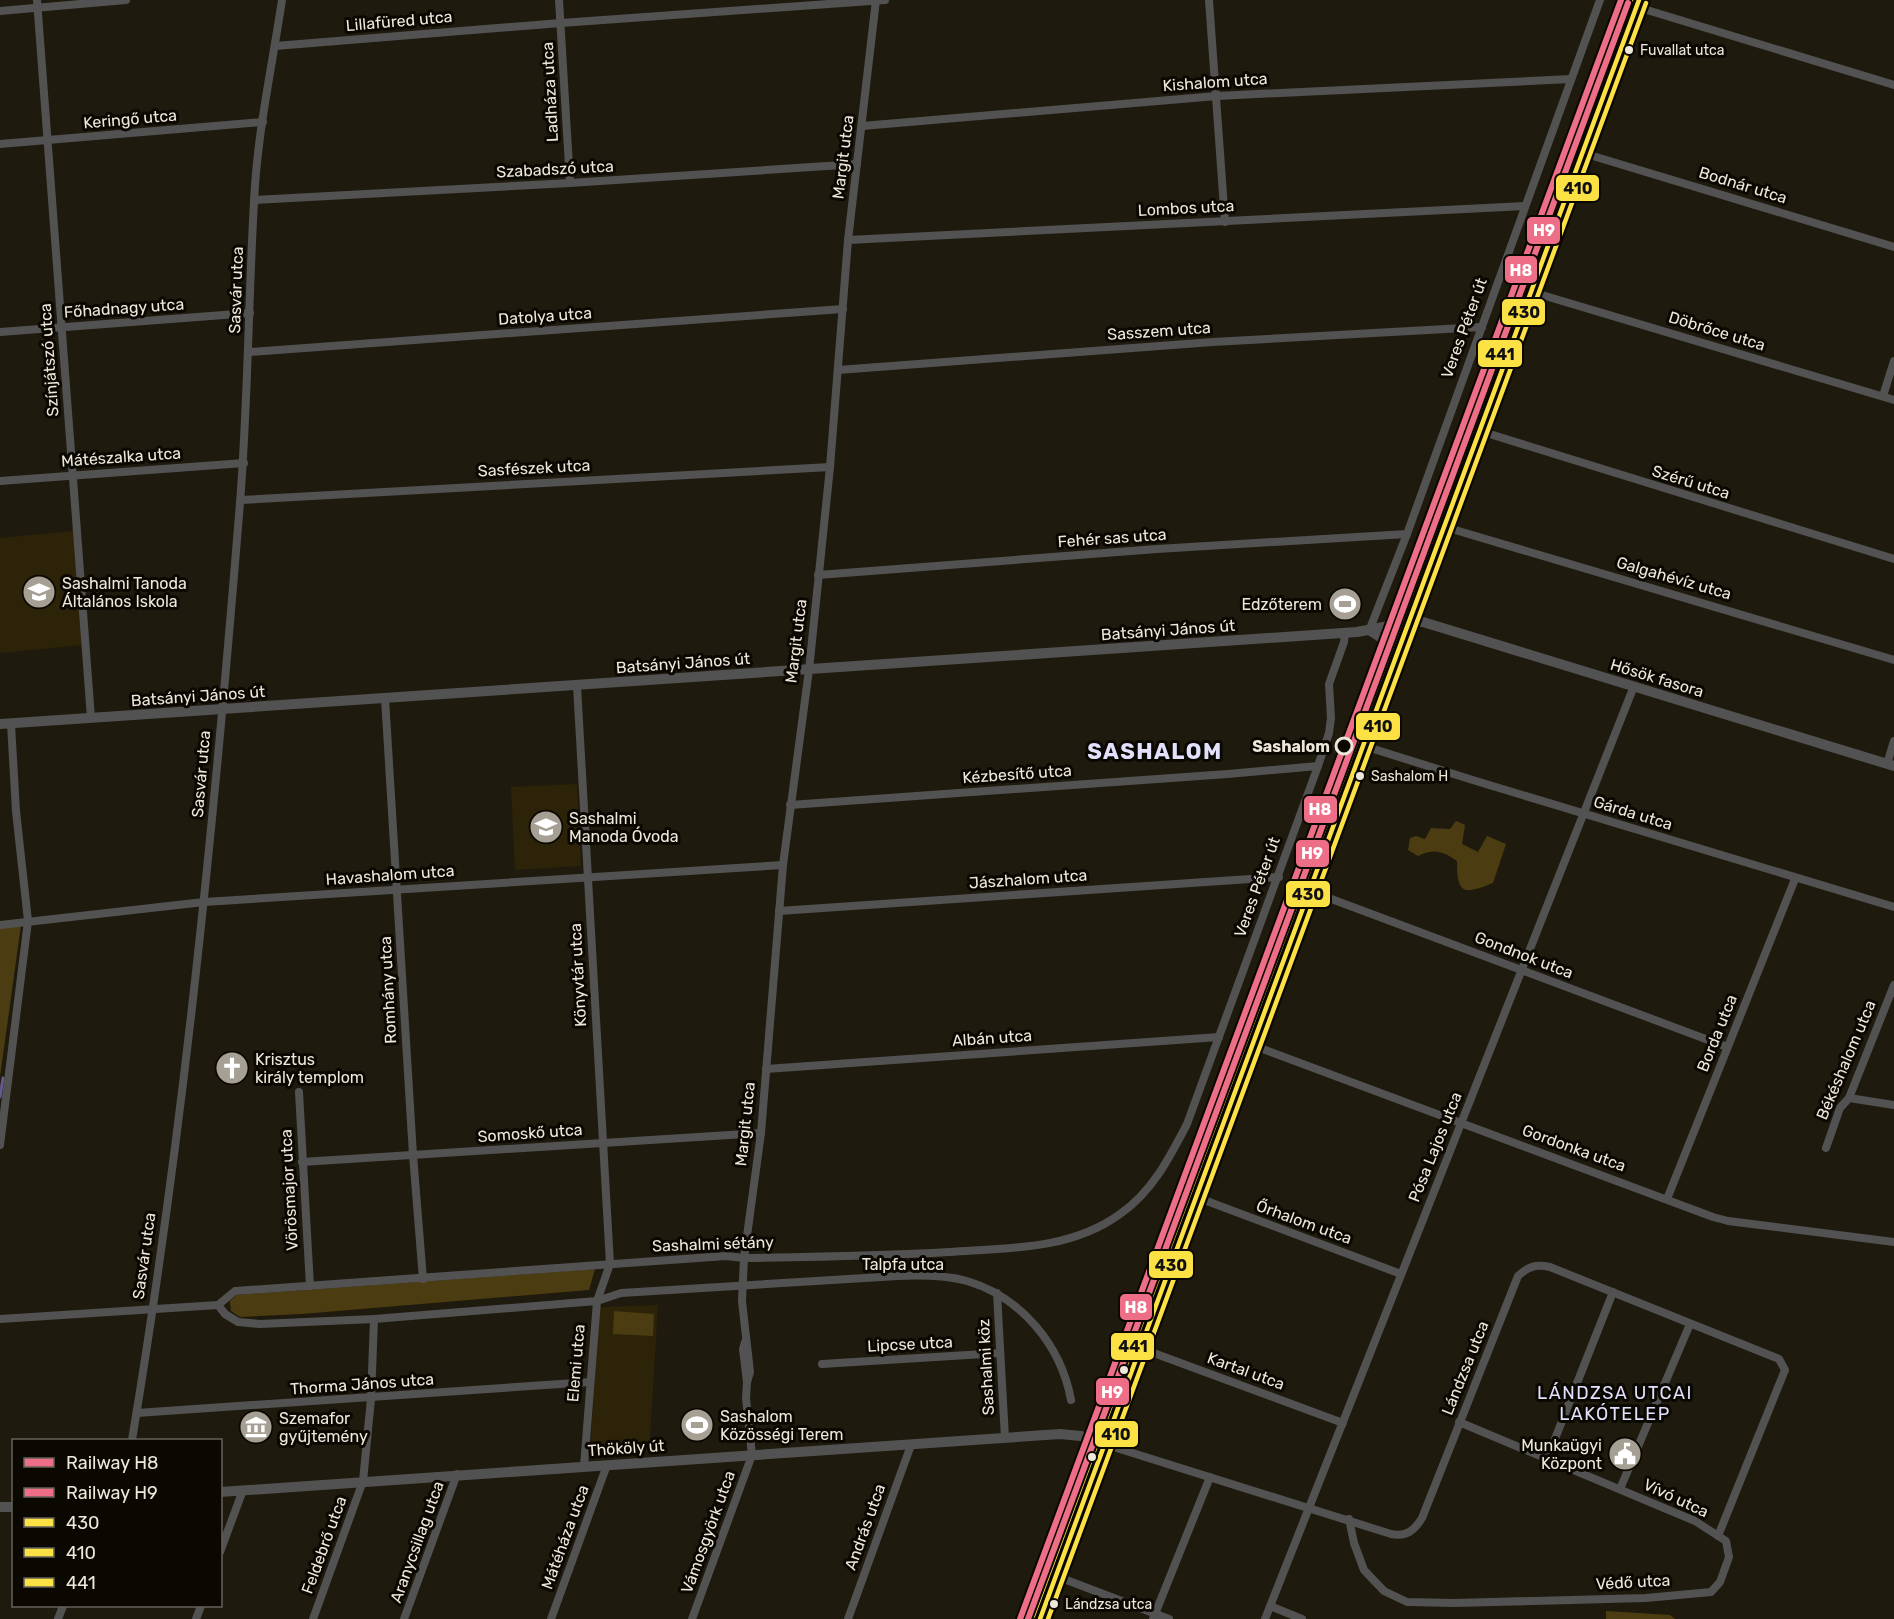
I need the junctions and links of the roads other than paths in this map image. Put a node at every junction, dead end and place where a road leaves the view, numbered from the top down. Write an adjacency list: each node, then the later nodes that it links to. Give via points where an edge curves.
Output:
1 (126, 0): 9 (street)
2 (282, 0): 12 (street, Sasvár utca)
3 (559, 0): 11 (street, Ladháza utca)
4 (876, 0): 5 (street, Lillafüred utca); 11 (street, Lillafüred utca); 17 (street, Margit utca)
5 (885, 0)
6 (1209, 0): 15 (street)
7 (1599, 0): 13 (street, Veres Péter út)
8 (1638, 3): 14 (street); 20 (main road)
9 (37, 4): 10 (street); 18 (street, Színjátszó utca)
10 (0, 11)
11 (561, 22): 12 (street, Lillafüred utca); 22 (street, Ladháza utca)
12 (275, 46): 16 (street, Sasvár utca)
13 (1571, 79): 15 (street, Kishalom utca); 24 (street, Veres Péter út)
14 (1894, 85)
15 (1217, 96): 17 (street, Kishalom utca); 25 (street)
16 (263, 122): 18 (street, Keringő utca); 23 (street, Sasvár utca)
17 (862, 126): 21 (street, Margit utca)
18 (48, 141): 19 (street, Keringő utca); 32 (street, Színjátszó utca)
19 (0, 144)
20 (1583, 153): 27 (street, Bodnár utca); 28 (main road)
21 (857, 164): 22 (street, Szabadszó utca); 26 (street, Margit utca)
22 (570, 183): 23 (street, Szabadszó utca)
23 (254, 200): 30 (street, Sasvár utca)
24 (1525, 206): 25 (street, Lombos utca); 31 (street, Veres Péter út)
25 (1225, 222): 26 (street, Lombos utca)
26 (848, 240): 29 (street, Margit utca)
27 (1894, 247)
28 (1532, 292): 37 (street, Döbrőce utca); 39 (main road)
29 (843, 309): 34 (street, Datolya utca); 36 (street, Margit utca)
30 (250, 313): 32 (street, Főhadnagy utca); 34 (street, Sasvár utca)
31 (1482, 327): 36 (street, Sasszem utca); 46 (street, Veres Péter út)
32 (62, 328): 33 (street, Főhadnagy utca); 42 (street, Színjátszó utca)
33 (0, 332)
34 (249, 352): 40 (street, Sasvár utca)
35 (1894, 361): 37 (street)
36 (838, 370): 41 (street, Margit utca)
37 (1883, 396): 38 (street, Döbrőce utca)
38 (1894, 400)
39 (1480, 431): 45 (main road); 47 (street, Szérű utca)
40 (244, 463): 42 (street, Mátészalka utca); 44 (street, Sasvár utca)
41 (830, 467): 44 (street, Sasfészek utca); 48 (street, Margit utca)
42 (73, 476): 43 (street, Mátészalka utca); 59 (street, Színjátszó utca)
43 (0, 481)
44 (241, 500): 58 (street, Sasvár utca)
45 (1445, 527): 49 (main road); 53 (street, Galgahévíz utca)
46 (1407, 534): 48 (street, Fehér sas utca); 50 (street, Veres Péter út)
47 (1894, 559)
48 (818, 575): 54 (street, Margit utca)
49 (1410, 622): 50 (street, Hősök fasora); 52 (main road); 56 (street, Hősök fasora, via 1427,622)
50 (1369, 631): 51 (street, Batsányi János út); 52 (street)
51 (1345, 633): 54 (street, Batsányi János út); 64 (street, Veres Péter út, via 1329,684 1329,733)
52 (1399, 650): 62 (main road)
53 (1894, 660)
54 (809, 670): 55 (street, Batsányi János út); 65 (street, Margit utca)
55 (577, 686): 57 (street, Batsányi János út); 68 (street, Könyvtár utca)
56 (1634, 686): 63 (street, Hősök fasora); 66 (street, Pósa Lajos utca)
57 (385, 698): 58 (street, Batsányi János út); 71 (street, Romhány utca)
58 (223, 708): 59 (street, Batsányi János út); 73 (street, Sasvár utca)
59 (91, 718): 60 (street, Batsányi János út)
60 (5, 724): 76 (street)
61 (1894, 741): 63 (street)
62 (1364, 746): 66 (street, Gárda utca); 72 (main road)
63 (1891, 765)
64 (1318, 766): 65 (street, Kézbesítő utca); 69 (street, Veres Péter út)
65 (790, 805): 67 (street, Margit utca)
66 (1585, 814): 70 (street, Gárda utca); 78 (street, Pósa Lajos utca)
67 (783, 865): 68 (street, Havashalom utca); 75 (street, Margit utca)
68 (588, 877): 71 (street, Havashalom utca); 89 (street, Könyvtár utca)
69 (1279, 877): 75 (street, Jászhalom utca); 80 (street, Veres Péter út)
70 (1795, 879): 74 (street, Gárda utca); 82 (street, Borda utca)
71 (398, 890): 73 (street, Havashalom utca); 93 (street, Romhány utca)
72 (1310, 891): 78 (street, Gondnok utca); 81 (main road)
73 (204, 902): 76 (street, Havashalom utca); 110 (street, Sasvár utca, via 181,1107)
74 (1894, 907)
75 (779, 911): 83 (street, Margit utca)
76 (28, 921): 77 (street, Havashalom utca); 90 (street)
77 (0, 925)
78 (1522, 970): 82 (street, Gondnok utca); 87 (street, Pósa Lajos utca)
79 (1894, 985): 85 (street, Békéshalom utca)
80 (1219, 1036): 83 (street, Albán utca); 91 (street, Veres Péter út)
81 (1252, 1045): 87 (street, Gordonka utca); 95 (main road)
82 (1727, 1047): 96 (street, Borda utca)
83 (766, 1069): 88 (street, Margit utca)
84 (299, 1092): 94 (street, Vörösmajor utca)
85 (1849, 1098): 86 (street); 92 (street, Békéshalom utca, via 1840,1108)
86 (1894, 1105)
87 (1461, 1123): 96 (street, Gordonka utca); 101 (street, Pósa Lajos utca)
88 (760, 1133): 89 (street, Somoskő utca); 99 (street, Margit utca)
89 (602, 1143): 93 (street, Somoskő utca); 100 (street, Könyvtár utca)
90 (0, 1145)
91 (1175, 1147): 98 (street, Sashalmi sétány, via 1157,1177 1131,1206 1080,1236 1032,1247)
92 (1826, 1148)
93 (413, 1155): 94 (street, Somoskő utca); 103 (street, Romhány utca)
94 (302, 1162): 105 (street, Vörösmajor utca)
95 (1196, 1197): 101 (street, Őrhalom utca); 114 (main road)
96 (1667, 1199): 97 (street, Gordonka utca, via 1728,1221)
97 (1894, 1242)
98 (897, 1255): 99 (street, Sashalmi sétány); 102 (street)
99 (744, 1258): 100 (street, Sashalmi sétány); 104 (street, Margit utca)
100 (610, 1264): 103 (street, Sashalmi sétány); 108 (street, Elemi utca)
101 (1401, 1274): 122 (street, Pósa Lajos utca)
102 (898, 1276): 104 (street, Talpfa utca); 107 (street, Talpfa utca, via 956,1279)
103 (423, 1279): 105 (street, Sashalmi sétány)
104 (744, 1285): 108 (street, via 621,1293); 127 (street, Margit utca, via 746,1342 742,1349)
105 (310, 1286): 109 (street, Sashalmi sétány, via 235,1292)
106 (1613, 1292): 113 (street, Lándzsa utca); 121 (street, Lándzsa utca, via 1550,1267 1539,1264 1527,1268 1518,1276); 128 (street)
107 (997, 1293): 115 (street, Sashalmi köz); 119 (street, Talpfa utca, via 1026,1316 1051,1348 1064,1372)
108 (597, 1300): 112 (street); 117 (street, Elemi utca)
109 (218, 1305): 110 (street, Sashalmi sétány); 112 (street, via 238,1323)
110 (152, 1310): 111 (street, Sashalmi sétány); 120 (street, Sasvár utca)
111 (0, 1319)
112 (374, 1319): 118 (street, Feldebrő utca)
113 (1690, 1324): 134 (street, Vívó utca); 139 (street, Lándzsa utca, via 1779,1359 1785,1370)
114 (1140, 1348): 122 (street, Kartal utca); 126 (main road)
115 (1000, 1353): 116 (street, Lipcse utca); 123 (street, Sashalmi köz)
116 (822, 1364)
117 (590, 1382): 118 (street, Thorma János utca); 130 (street, Elemi utca)
118 (371, 1399): 120 (street, Thorma János utca); 133 (street, Feldebrő utca)
119 (1071, 1400)
120 (137, 1413): 124 (street, Sasvár utca)
121 (1459, 1422): 128 (street, Vívó utca); 138 (street, Lándzsa utca, via 1422,1518 1413,1530 1398,1535)
122 (1342, 1423): 137 (street, Pósa Lajos utca)
123 (1005, 1438): 125 (street, Thököly út); 126 (street, Thököly út, via 1077,1435)
124 (132, 1439)
125 (911, 1444): 127 (street, Thököly út); 148 (street, András utca)
126 (1104, 1444): 132 (street, Lándzsa utca); 141 (main road)
127 (752, 1455): 129 (street, Thököly út); 147 (street, Vámosgyörk utca)
128 (1547, 1459): 134 (street, Vívó utca)
129 (608, 1465): 130 (street, Thököly út); 146 (street, Mátéháza utca)
130 (584, 1466): 131 (street, Thököly út)
131 (457, 1474): 133 (street, Thököly út); 145 (street, Aranycsillag utca)
132 (1210, 1477): 137 (street, Lándzsa utca); 143 (street)
133 (363, 1481): 135 (street, Thököly út); 144 (street, Feldebrő utca)
134 (1620, 1489): 139 (street, Vívó utca, via 1695,1521)
135 (243, 1490): 136 (street, Thököly út); 140 (street)
136 (222, 1492)
137 (1309, 1507): 138 (street, Lándzsa utca); 142 (street, Pósa Lajos utca)
138 (1349, 1519): 139 (street, Védő utca, via 1364,1570 1380,1592 1400,1600 1435,1603 1646,1598 1711,1592 1720,1582 1729,1557 1725,1541)
139 (1718, 1536)
140 (222, 1547)
141 (1056, 1576): 143 (street); 149 (main road)
142 (1270, 1606): 151 (street, Pósa Lajos utca); 152 (street)
143 (1154, 1616): 150 (street)
144 (313, 1619)
145 (404, 1619)
146 (551, 1619)
147 (692, 1619)
148 (848, 1619)
149 (1040, 1619)
150 (1169, 1619)
151 (1265, 1619)
152 (1302, 1619)

